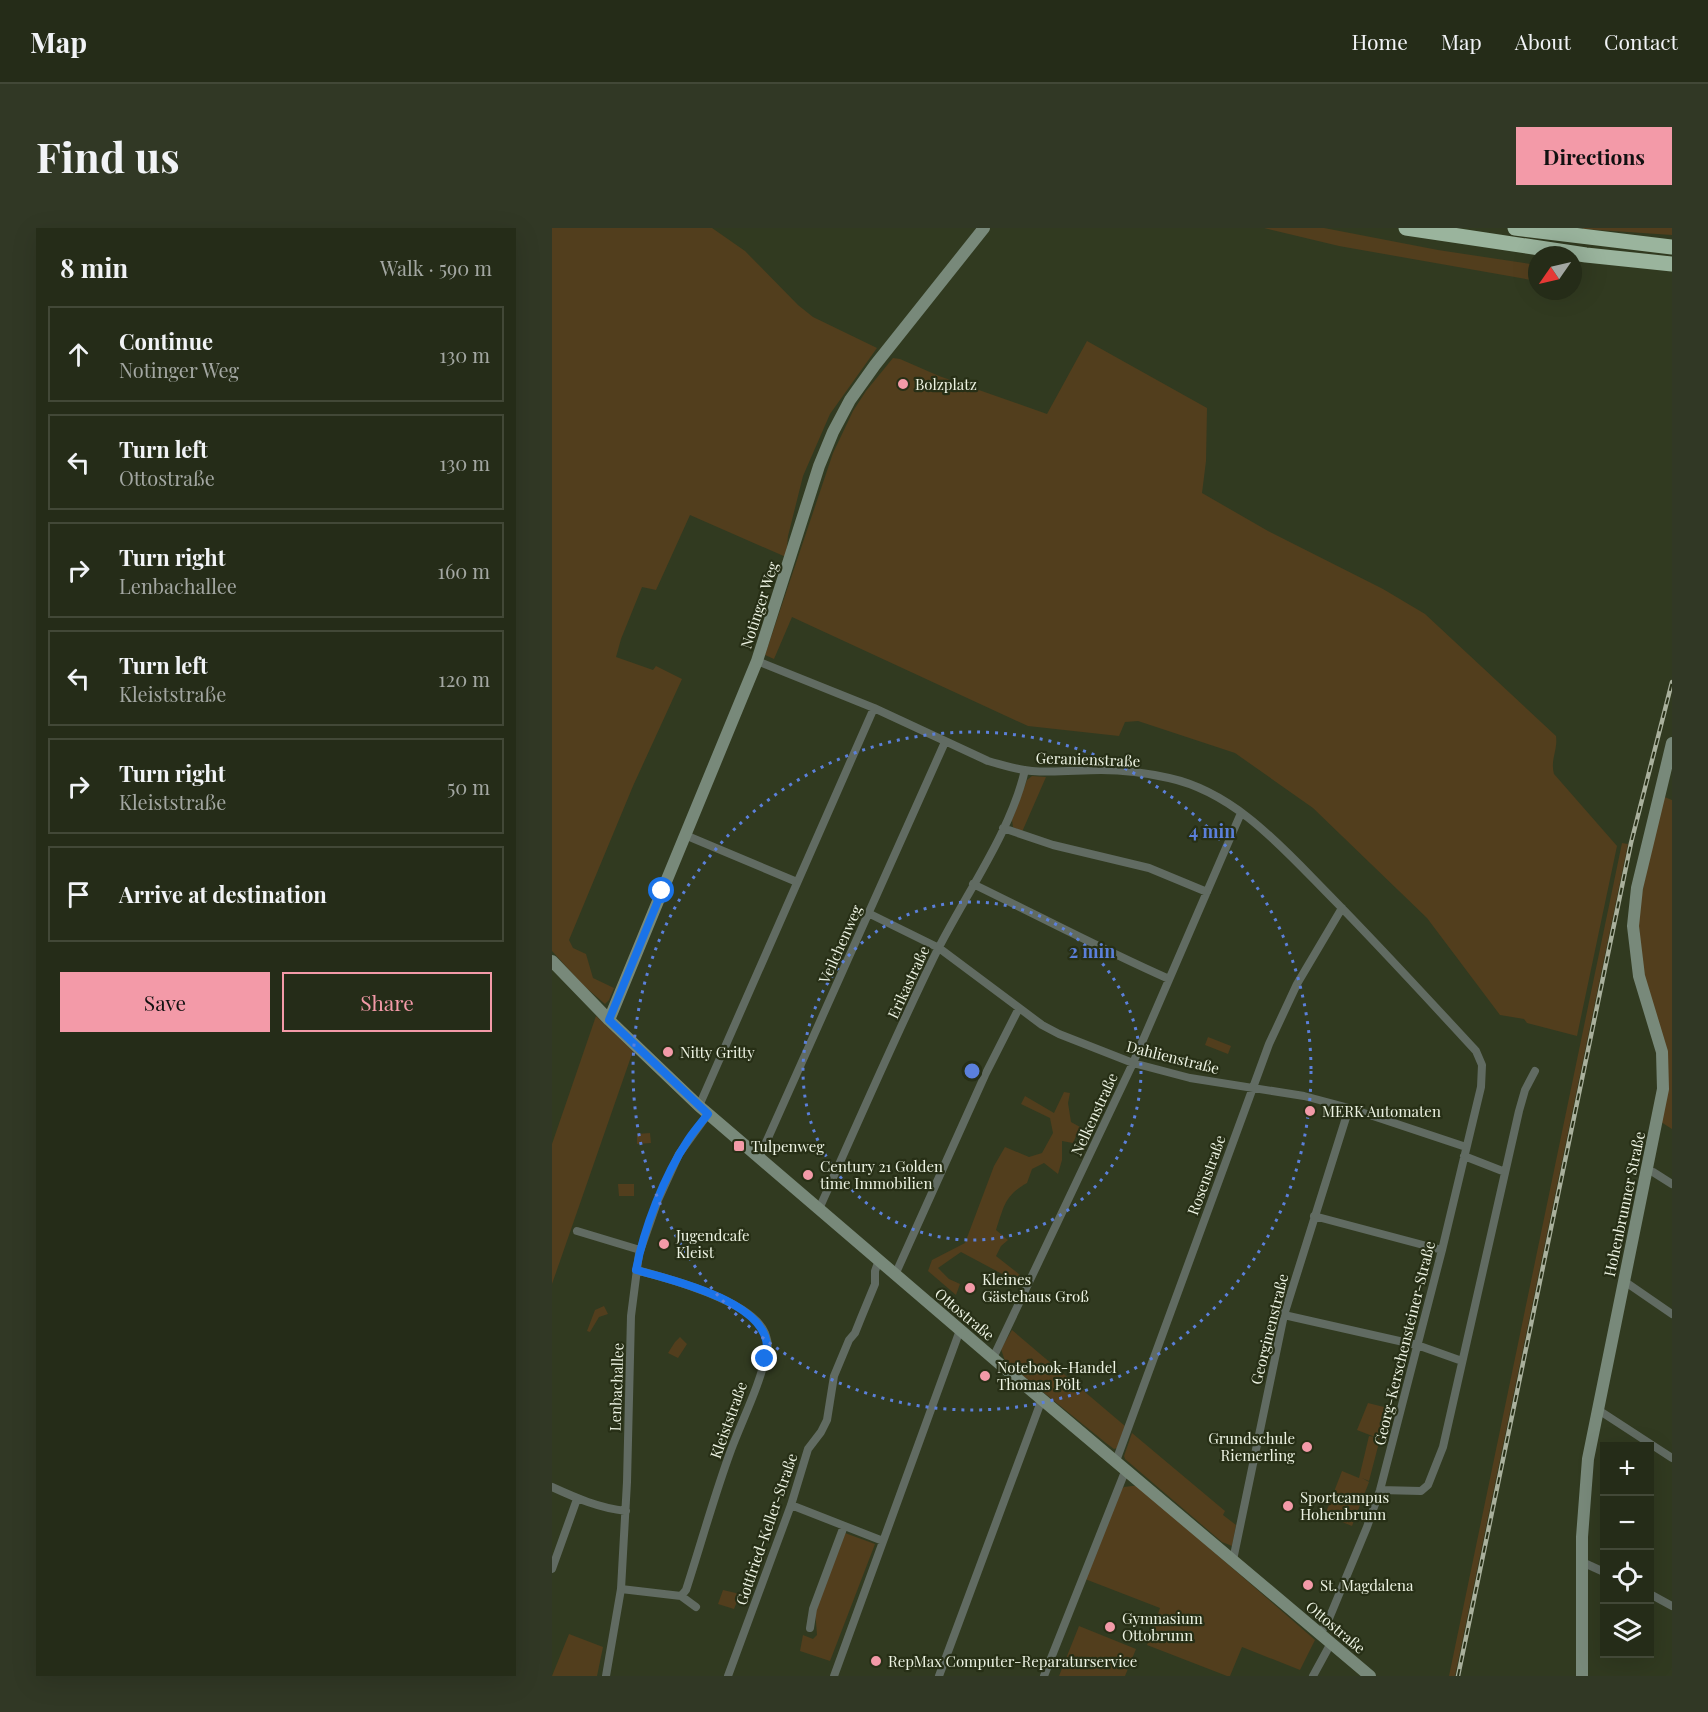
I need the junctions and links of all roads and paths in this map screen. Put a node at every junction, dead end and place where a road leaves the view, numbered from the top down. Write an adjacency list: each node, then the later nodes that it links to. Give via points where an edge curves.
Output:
1 (984, 228): 6 (street, Notinger Weg, via 875,365 839,421 819,466)
2 (1406, 228): 5 (highway)
3 (1515, 228): 4 (highway)
4 (1672, 247)
5 (1672, 264)
6 (757, 661): 7 (street, Geranienstraße); 13 (street, Notinger Weg)
7 (874, 708): 8 (street, Geranienstraße); 14 (street)
8 (945, 742): 10 (street, Geranienstraße, via 988,761); 18 (street, Veilchenweg)
9 (1672, 743): 32 (street, Hohenbrunner Straße, via 1637,888 1633,926 1639,976 1663,1066 1663,1089)
10 (1025, 770): 11 (street, Geranienstraße, via 1110,771 1170,778 1212,794); 12 (street, Erikastraße)
11 (1241, 813): 16 (street, Nelkenstraße); 17 (street, Geranienstraße)
12 (1003, 828): 15 (street, Erikastraße); 16 (street, via 1053,845 1149,868)
13 (685, 835): 14 (street); 23 (street, Notinger Weg)
14 (797, 882): 29 (street)
15 (974, 884): 19 (street, Erikastraße); 21 (street)
16 (1207, 891): 21 (street, Nelkenstraße)
17 (1342, 908): 24 (street, Geranienstraße); 27 (street, Rosenstraße, via 1295,988)
18 (868, 913): 19 (street, Dahlienstraße); 31 (street, Veilchenweg)
19 (939, 948): 22 (street, Dahlienstraße); 35 (street, Erikastraße)
20 (552, 961): 23 (street, Ottostraße)
21 (1169, 979): 25 (street, Nelkenstraße)
22 (1019, 1008): 25 (street, Dahlienstraße, via 1059,1034); 42 (street)
23 (609, 1020): 29 (street, Ottostraße)
24 (1476, 1051): 30 (street, Georg-Kerschensteiner-Straße, via 1482,1073)
25 (1133, 1063): 27 (street, Dahlienstraße, via 1190,1078); 48 (street, Nelkenstraße)
26 (1534, 1071): 33 (street, via 1525,1090)
27 (1253, 1088): 28 (street, Dahlienstraße); 53 (street, Rosenstraße)
28 (1349, 1108): 30 (street, Dahlienstraße); 36 (street, Georginenstraße)
29 (703, 1110): 31 (street, Ottostraße); 38 (street, Lenbachallee, via 658,1200)
30 (1465, 1151): 33 (street, Dahlienstraße); 39 (street, Georg-Kerschensteiner-Straße)
31 (759, 1158): 35 (street, Ottostraße)
32 (1647, 1171): 34 (street); 43 (street, Hohenbrunner Straße)
33 (1505, 1172): 49 (street)
34 (1672, 1184)
35 (819, 1209): 40 (street, Ottostraße)
36 (1314, 1216): 39 (street); 45 (street, Georginenstraße)
37 (577, 1231): 38 (street)
38 (640, 1250): 41 (street, Lenbachallee)
39 (1442, 1250): 47 (street, Georg-Kerschensteiner-Straße)
40 (879, 1260): 42 (street, Ottostraße); 57 (street, Gottfried-Keller-Straße, via 875,1284 834,1376 827,1420 808,1449)
41 (636, 1270): 58 (street, Lenbachallee); 66 (street, Kleiststraße, via 685,1284 750,1314 761,1326 768,1346)
42 (895, 1275): 46 (street, Ottostraße)
43 (1624, 1281): 44 (street); 51 (street, Hohenbrunner Straße)
44 (1672, 1314)
45 (1284, 1315): 47 (street); 61 (street, Georginenstraße)
46 (960, 1330): 48 (street, Ottostraße); 60 (street)
47 (1417, 1345): 49 (street); 55 (street, Georg-Kerschensteiner-Straße)
48 (993, 1358): 50 (street, Ottostraße)
49 (1462, 1361): 55 (street, via 1443,1447 1428,1485 1417,1493)
50 (1042, 1399): 53 (street, Ottostraße); 76 (street)
51 (1597, 1411): 52 (street); 62 (street, Hohenbrunner Straße, via 1586,1471)
52 (1672, 1458)
53 (1121, 1465): 61 (street, Ottostraße); 77 (street, Rosenstraße)
54 (552, 1487): 56 (street)
55 (1380, 1491): 71 (street, Georg-Kerschensteiner-Straße, via 1340,1595)
56 (577, 1499): 58 (street); 63 (street)
57 (791, 1505): 59 (street); 74 (street, Gottfried-Keller-Straße)
58 (626, 1511): 65 (street, Lenbachallee)
59 (844, 1526): 60 (street); 70 (street, via 813,1609)
60 (883, 1541): 75 (street)
61 (1233, 1560): 71 (street, Ottostraße)
62 (1582, 1562): 64 (street); 80 (street, Hohenbrunner Straße)
63 (552, 1569)
64 (1600, 1570)
65 (621, 1588): 66 (street); 73 (street, Lenbachallee)
66 (681, 1596): 69 (street)
67 (1654, 1596): 68 (street)
68 (1672, 1606)
69 (696, 1607)
70 (810, 1628)
71 (1320, 1634): 72 (street, Ottostraße)
72 (1331, 1643): 78 (street); 79 (street, Ottostraße)
73 (606, 1676)
74 (728, 1676)
75 (834, 1676)
76 (939, 1676)
77 (1044, 1676)
78 (1313, 1676)
79 (1371, 1676)
80 (1582, 1676)

